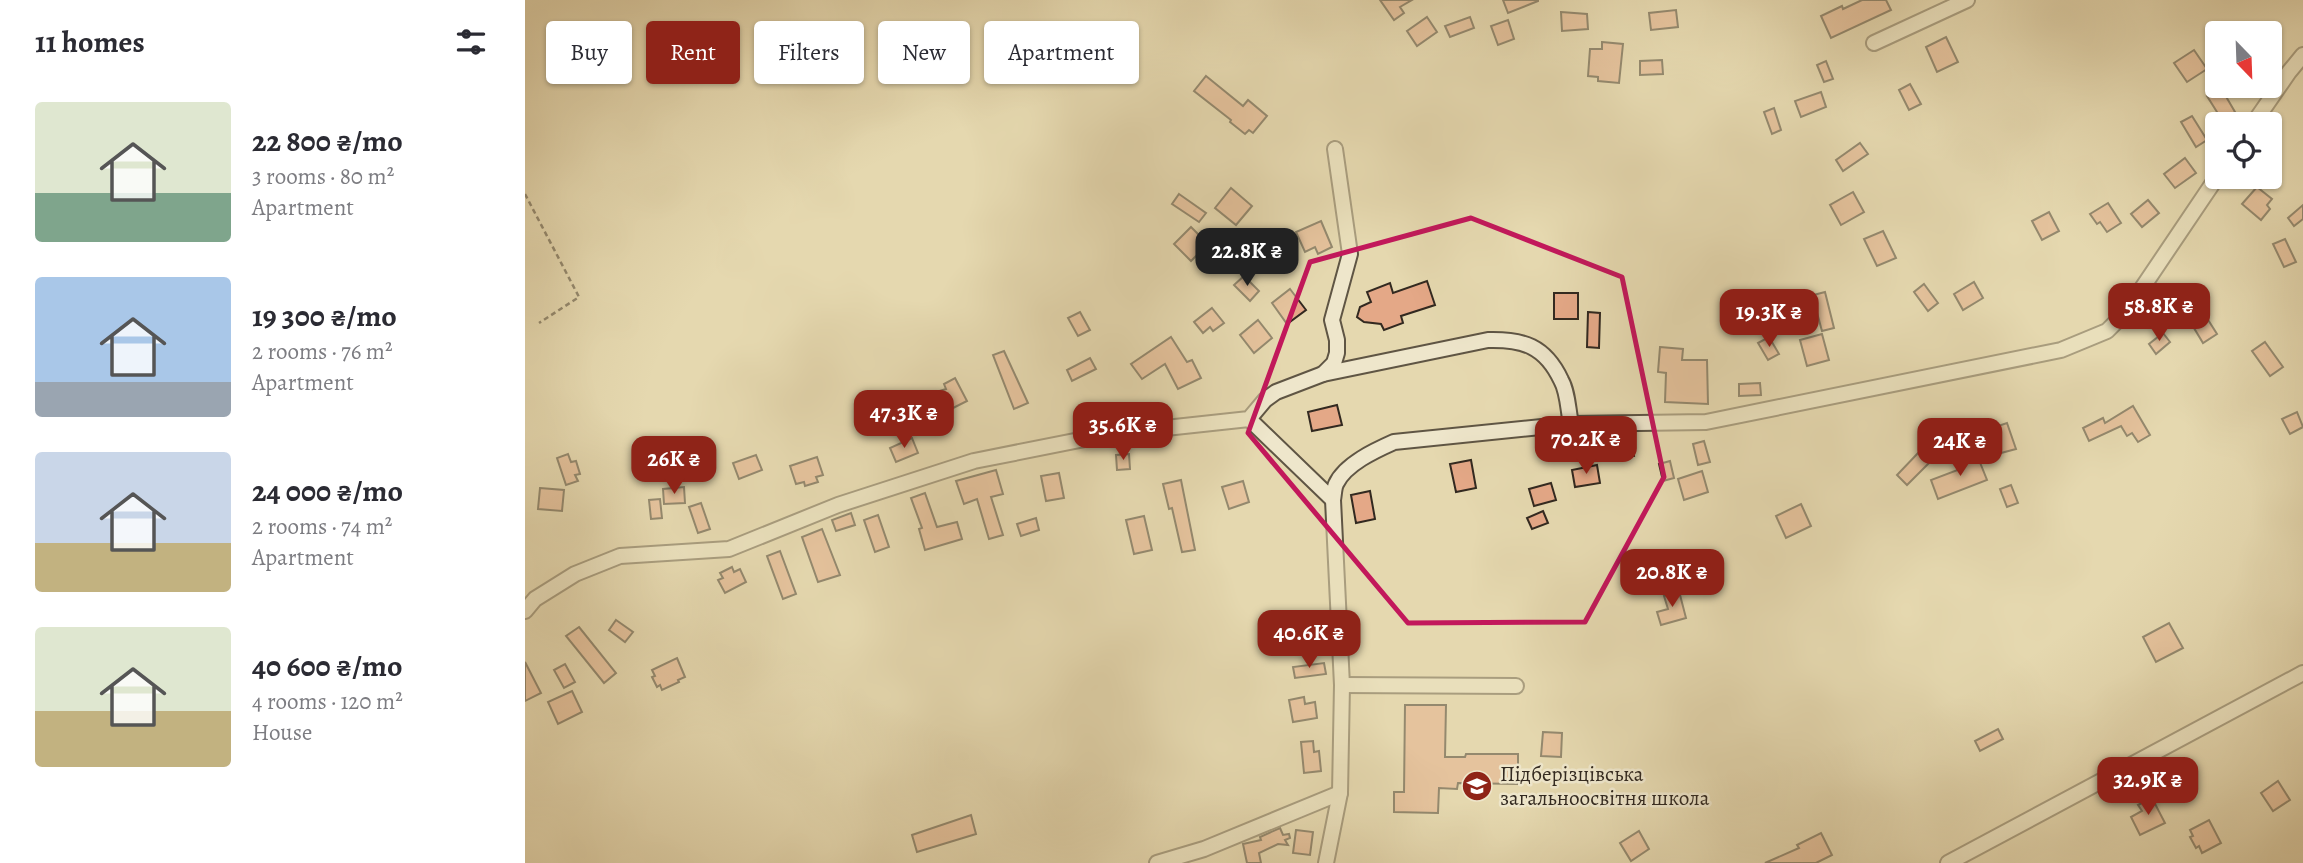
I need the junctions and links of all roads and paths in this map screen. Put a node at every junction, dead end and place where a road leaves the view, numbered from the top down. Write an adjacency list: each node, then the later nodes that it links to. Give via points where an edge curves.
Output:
1 (1967, 0): 2 (street)
2 (1874, 43)
3 (2303, 55): 4 (street)
4 (2261, 112)
5 (1335, 149): 9 (street, via 1350,254 1332,320 1337,353)
6 (2209, 189): 11 (street, via 2126,312 2092,339 2061,350 1706,422)
7 (525, 194): 8 (path, via 579,297)
8 (539, 323)
9 (1323, 374): 10 (street, via 1276,392); 11 (street, via 1488,340 1510,340 1532,345 1548,360 1562,381)
10 (1249, 419): 12 (street); 13 (street, via 1110,434 974,461 838,505 729,549 620,556 575,573 535,599)
11 (1571, 424): 12 (street, via 1394,442 1350,468 1336,483)
12 (1333, 500): 15 (street)
13 (525, 611)
14 (2303, 673): 20 (street)
15 (1342, 685): 16 (street); 17 (street)
16 (1516, 686)
17 (1340, 793): 18 (street, via 1204,849); 19 (street)
18 (1157, 863)
19 (1326, 863)
20 (1948, 863)

